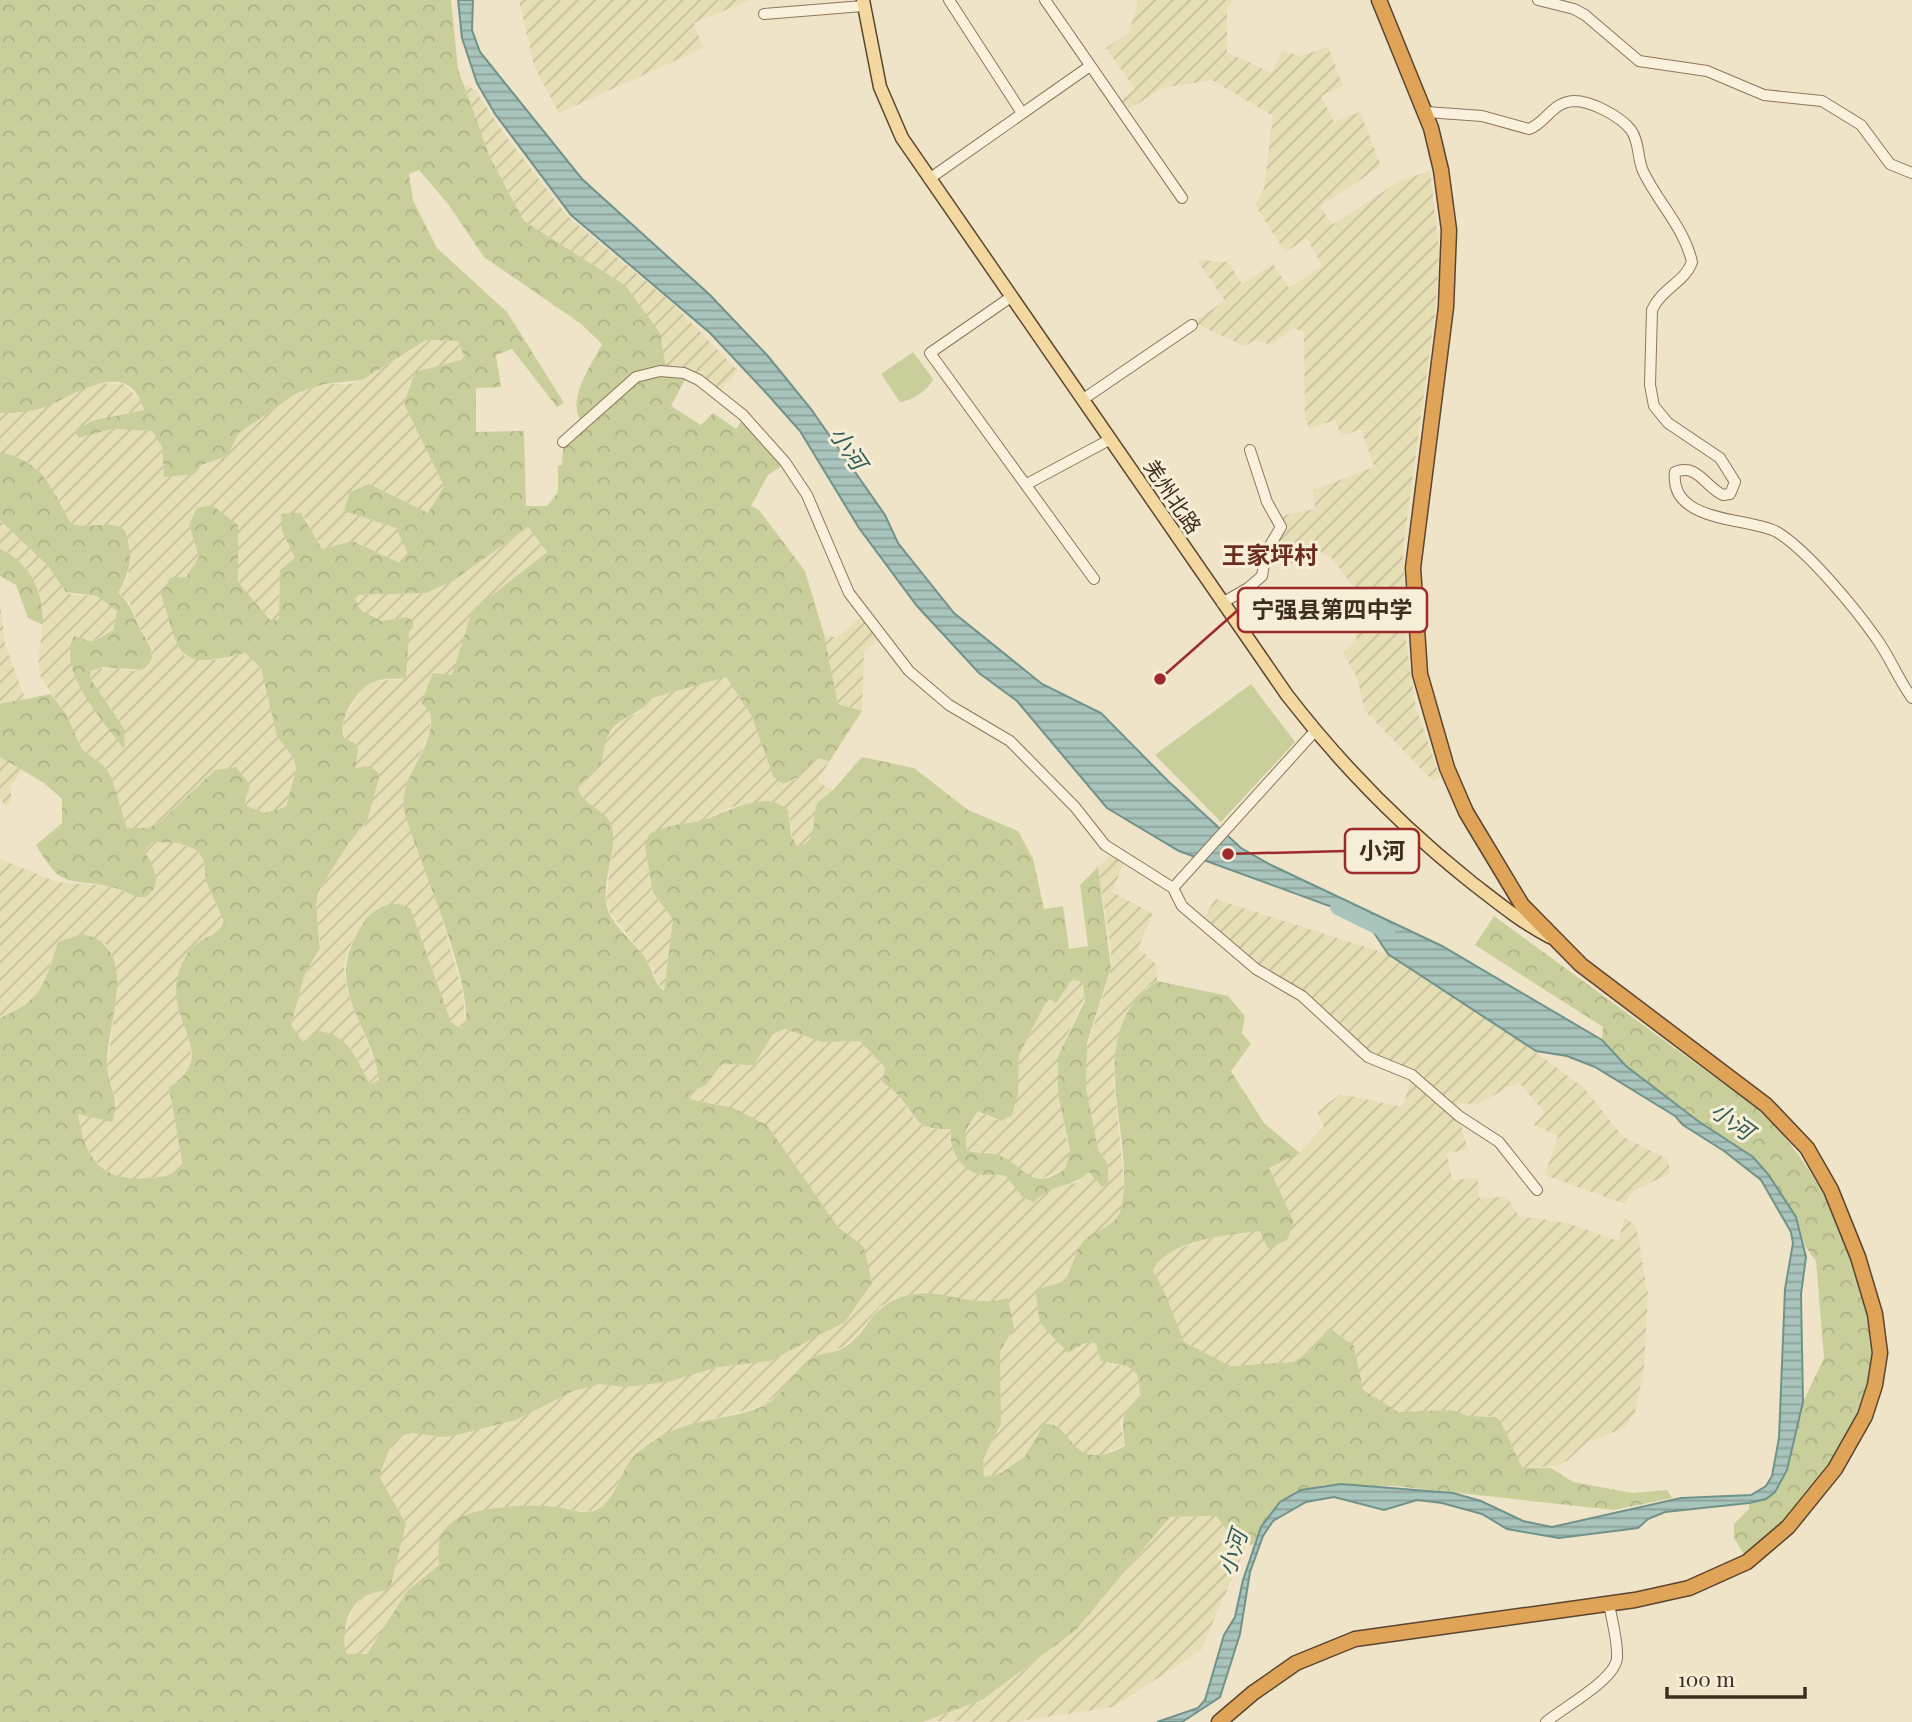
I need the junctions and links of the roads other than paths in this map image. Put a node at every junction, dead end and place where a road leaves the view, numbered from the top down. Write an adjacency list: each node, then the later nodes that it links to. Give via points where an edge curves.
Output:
1 (949, 0): 9 (street)
2 (1045, 0): 7 (street)
3 (1379, 0): 8 (highway)
4 (1538, 0): 10 (street, via 1586,15 1639,61 1707,71 1764,95 1822,101 1861,125 1890,164)
5 (863, 3): 6 (street); 11 (main road, 羌州北路, via 884,100)
6 (764, 13)
7 (1090, 65): 9 (street); 12 (street)
8 (1426, 112): 22 (street, via 1482,116 1529,129 1556,107 1576,101 1615,116 1630,130 1643,170 1684,235 1692,262 1658,297 1652,310 1652,399 1668,423 1720,458 1735,482 1730,494 1723,495 1696,472 1682,469 1675,472 1675,479 1682,495 1710,516 1765,527 1796,545 1875,637); 25 (highway, via 1441,170 1450,248 1413,568 1417,655 1439,744 1466,812 1513,894)
9 (1022, 113): 11 (street)
10 (1912, 173)
11 (929, 179): 13 (main road, 羌州北路)
12 (1182, 198)
13 (1011, 298): 15 (main road, 羌州北路); 19 (street, via 930,353)
14 (1192, 325): 15 (street)
15 (1082, 400): 16 (main road, 羌州北路)
16 (1110, 440): 19 (street); 21 (main road, 羌州北路)
17 (563, 442): 24 (street, via 636,377 660,371 699,380 744,415 785,462 813,508 849,593 909,671 949,705 1010,741 1105,845)
18 (1250, 450): 21 (street, via 1267,502 1281,527 1266,552 1260,579)
19 (1027, 484): 20 (street)
20 (1094, 579)
21 (1222, 603): 23 (main road, 羌州北路)
22 (1912, 698)
23 (1315, 731): 24 (street); 25 (main road, 羌州北路, via 1424,844 1524,924)
24 (1176, 884): 26 (street, via 1182,906 1256,969 1302,996 1368,1057 1412,1075 1459,1116 1499,1142)
25 (1554, 939): 27 (highway, via 1594,976 1766,1105 1807,1148 1831,1190 1854,1247 1880,1340 1875,1385 1858,1430 1821,1489 1774,1541 1747,1562 1709,1581)
26 (1537, 1190)
27 (1609, 1604): 28 (highway, via 1354,1639 1296,1664); 29 (street, via 1617,1656 1613,1670)
28 (1219, 1722)
29 (1546, 1722)

